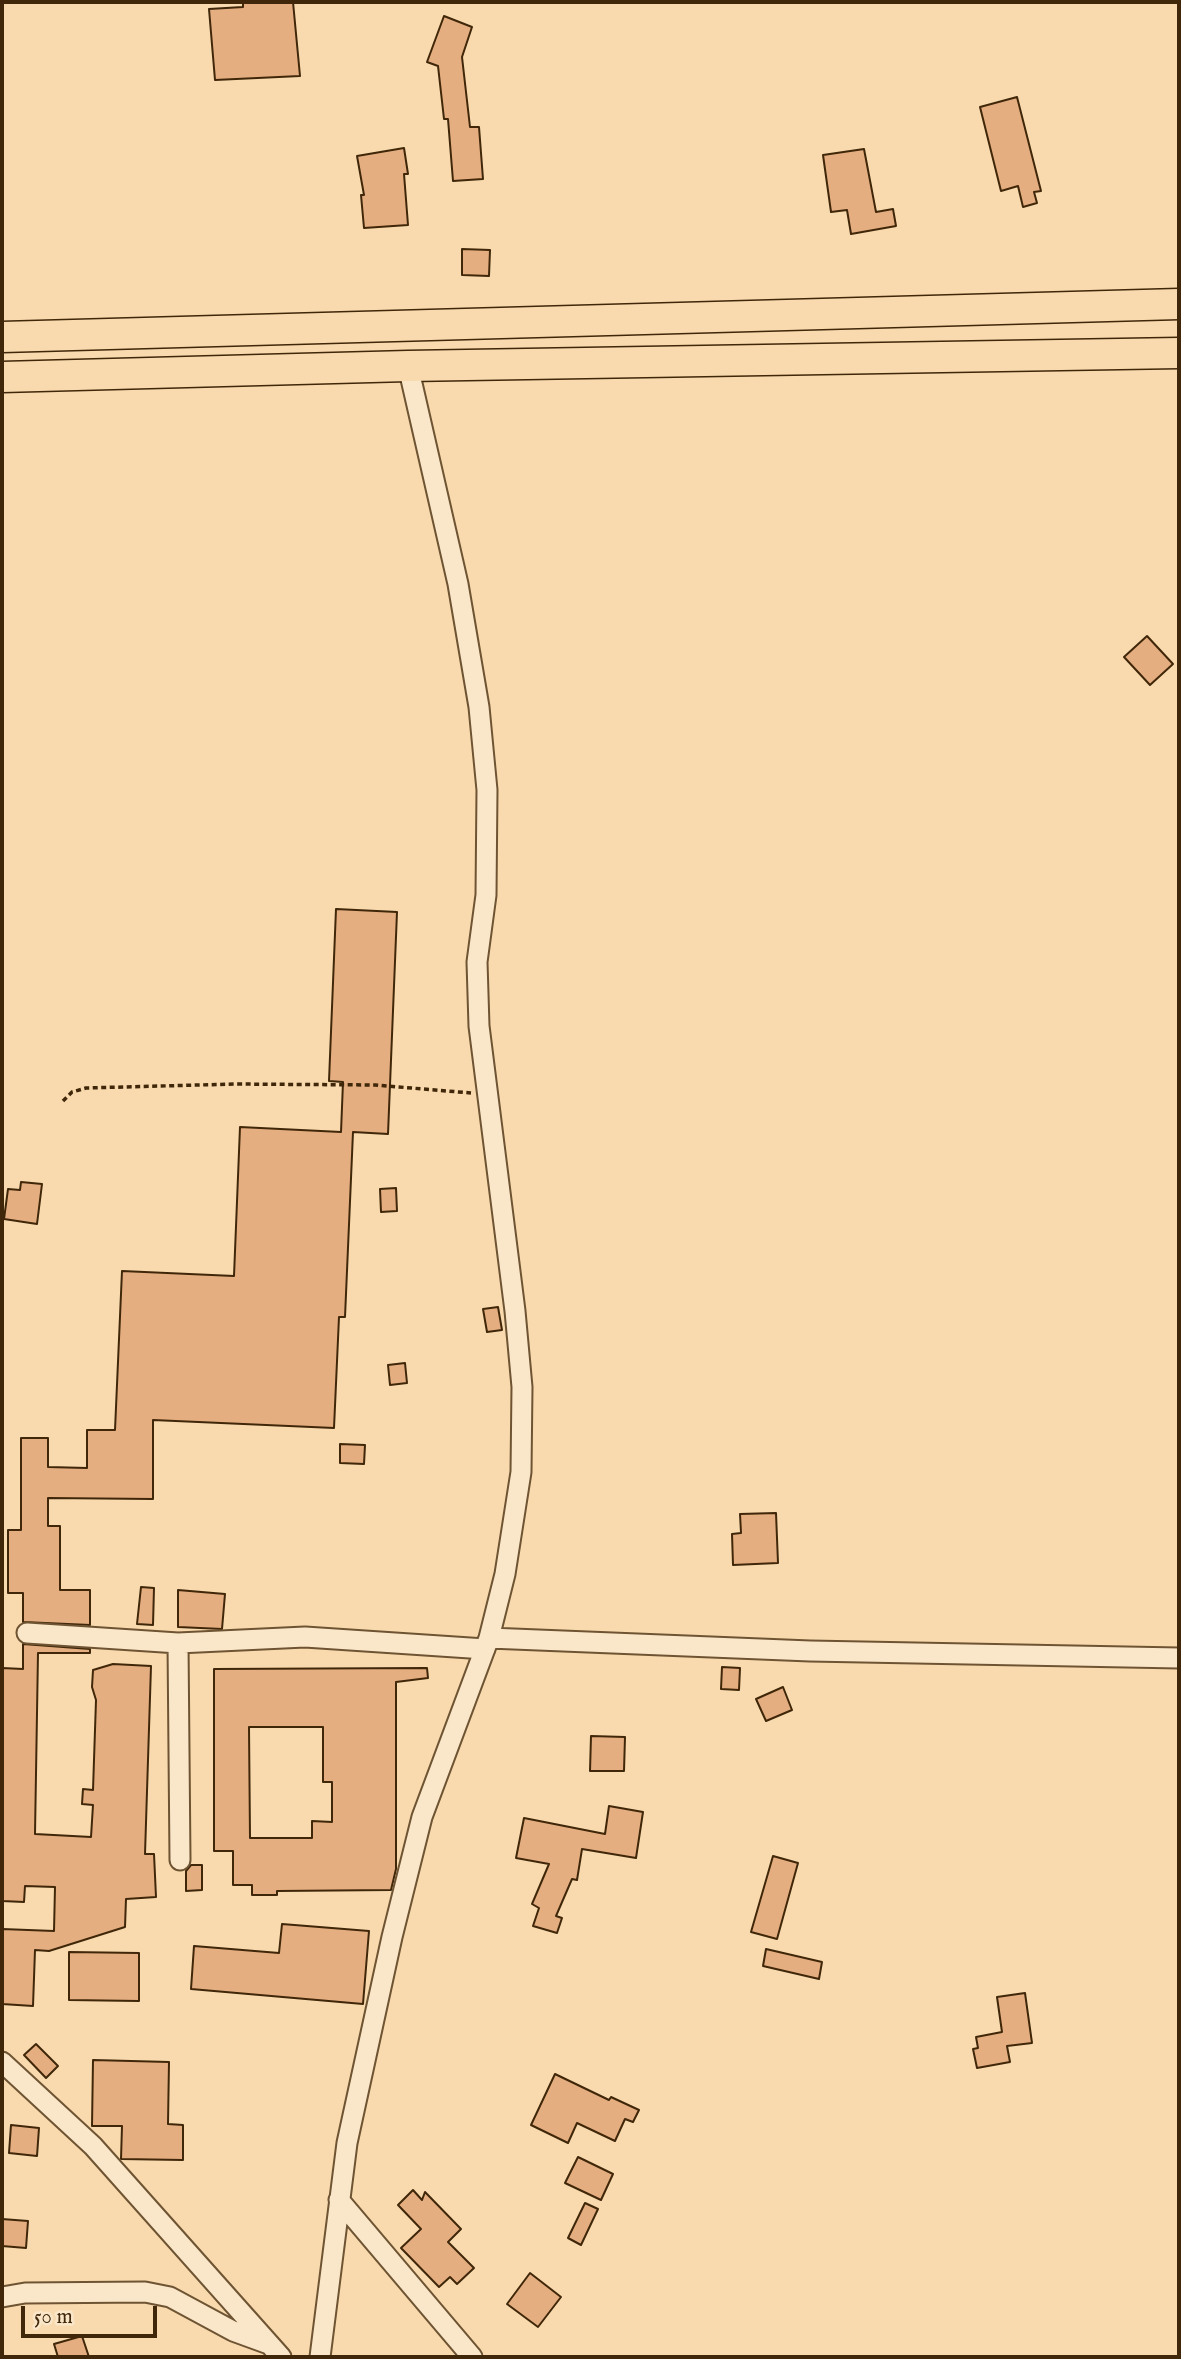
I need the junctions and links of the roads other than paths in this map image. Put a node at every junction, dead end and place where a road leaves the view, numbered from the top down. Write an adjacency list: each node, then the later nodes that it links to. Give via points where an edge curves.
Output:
1 (1179, 303): 2 (highway)
2 (2, 337)
3 (1179, 353): 4 (highway)
4 (408, 366): 5 (highway); 8 (street, via 458,584 479,707 487,790 486,895 477,962 479,1026 522,1387 521,1472 505,1574)
5 (2, 377)
6 (27, 1633): 7 (street)
7 (178, 1643): 8 (street, via 305,1637); 10 (street)
8 (487, 1644): 9 (street); 12 (street, via 422,1817 347,2143)
9 (1179, 1658)
10 (180, 1860)
11 (2, 2062): 14 (street, via 93,2146)
12 (339, 2200): 15 (street); 16 (street)
13 (2, 2297): 14 (street, via 145,2292 170,2297)
14 (274, 2350)
15 (320, 2357)
16 (472, 2357)

